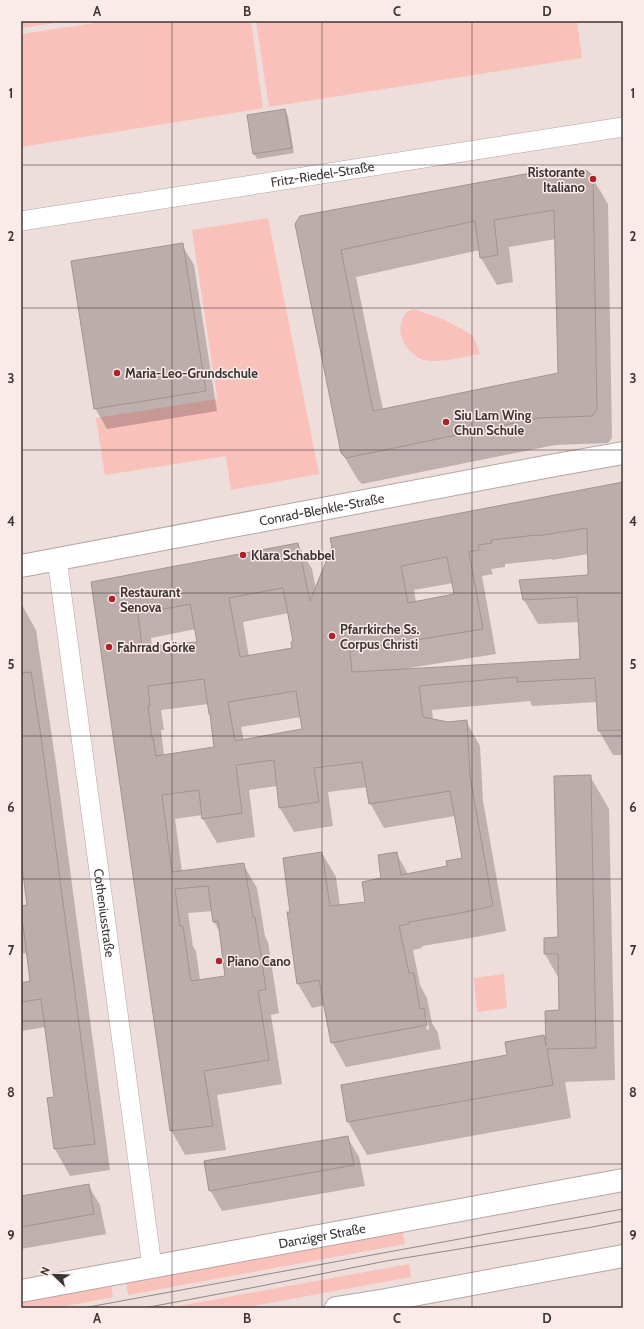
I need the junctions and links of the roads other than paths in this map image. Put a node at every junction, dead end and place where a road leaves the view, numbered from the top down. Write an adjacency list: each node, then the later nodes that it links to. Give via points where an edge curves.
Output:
1 (623, 127): 2 (street, Fritz-Riedel-Straße)
2 (21, 221)
3 (623, 453): 4 (main road, Conrad-Blenkle-Straße)
4 (57, 559): 5 (main road, Conrad-Blenkle-Straße); 8 (street, Cotheniusstraße)
5 (21, 566)
6 (623, 1180): 8 (main road, Danziger Straße)
7 (623, 1256): 10 (main road)
8 (152, 1266): 9 (main road, Danziger Straße)
9 (21, 1291)
10 (336, 1308)

